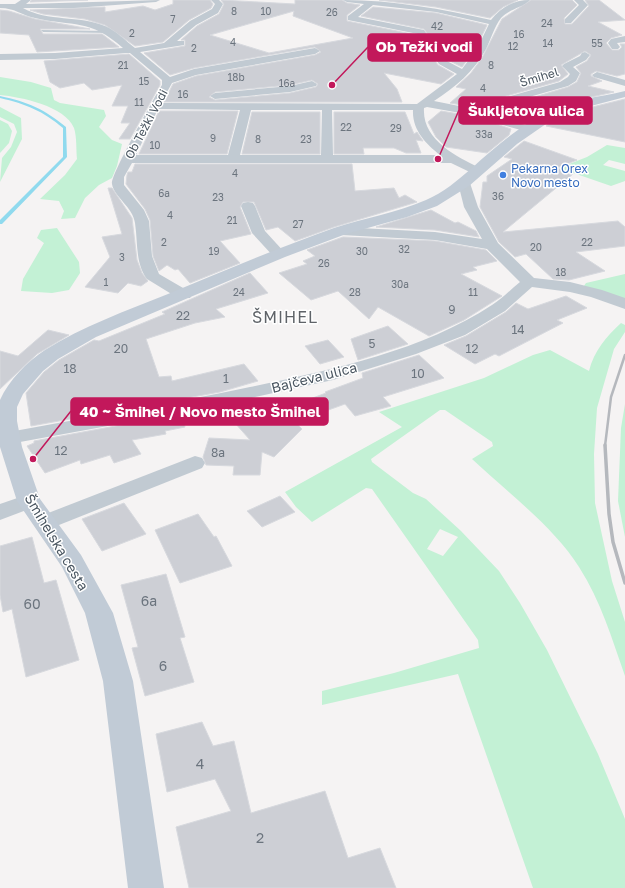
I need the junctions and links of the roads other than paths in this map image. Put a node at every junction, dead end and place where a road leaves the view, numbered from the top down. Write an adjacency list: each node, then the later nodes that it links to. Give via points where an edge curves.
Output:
1 (27, 0): 10 (street)
2 (156, 0): 10 (street)
3 (215, 0): 19 (street, via 219,4 215,11 194,23)
4 (347, 0): 8 (street)
5 (526, 0): 13 (street, via 501,12)
6 (578, 0): 12 (street, via 584,5)
7 (436, 1): 11 (street)
8 (372, 2): 11 (street); 25 (street, via 351,18 421,32 442,62)
9 (0, 6): 10 (street)
10 (15, 7): 15 (street, Ob Težki Vodi, via 34,16 90,24)
11 (410, 7): 13 (street, via 456,13)
12 (568, 21)
13 (493, 23): 25 (street, via 475,59)
14 (44, 31): 15 (lane)
15 (113, 35): 16 (lane); 21 (street, Ob Težki Vodi)
16 (76, 36)
17 (625, 39): 20 (street, via 614,41 612,43)
18 (181, 43): 19 (street)
19 (167, 44): 21 (street)
20 (615, 47)
21 (133, 51): 24 (street); 27 (street, Ob Težki Vodi)
22 (315, 51): 27 (street, Ob Težki Vodi, via 194,72)
23 (585, 55): 35 (street, Šmihel, via 567,66 575,73 572,79 564,84 493,104 479,110)
24 (0, 57)
25 (462, 74): 32 (street)
26 (597, 75): 28 (street)
27 (167, 81): 31 (street, Ob Težki Vodi)
28 (625, 83)
29 (312, 84): 31 (street, via 290,89)
30 (625, 94): 36 (street, Šmihelska cesta, via 568,108 552,114)
31 (156, 103): 33 (street); 37 (street, Ob Težki Vodi)
32 (422, 105): 34 (street); 35 (street); 39 (street, via 418,118 422,129 429,139)
33 (246, 107): 34 (street); 38 (street)
34 (327, 107): 40 (street)
35 (480, 113): 36 (street)
36 (528, 129): 41 (street, Šmihelska cesta)
37 (127, 159): 38 (street); 48 (street, Ob Težki Vodi, via 118,177 118,185 142,220 147,265 152,276)
38 (233, 159): 40 (street)
39 (453, 159): 40 (street); 41 (street)
40 (327, 160)
41 (476, 171): 42 (street, Šmihelska cesta)
42 (464, 183): 44 (street, Šmihelska cesta, via 432,203); 45 (street, via 471,206)
43 (248, 206): 46 (street, via 259,233)
44 (341, 231): 45 (street, via 435,236); 46 (street, Šmihelska cesta)
45 (492, 245): 47 (street)
46 (279, 254): 48 (street, Šmihelska cesta)
47 (536, 283): 49 (street, via 576,288); 50 (street, Bajčeva ulica, via 459,331 410,350 327,376 201,403)
48 (184, 295): 50 (street, Šmihelska cesta, via 89,333 51,355 36,367 22,381 7,407)
49 (625, 304)
50 (9, 438): 52 (street, Šmihelska cesta)
51 (195, 463): 54 (street)
52 (29, 501): 53 (street); 54 (street, Šmihelska cesta)
53 (0, 512)
54 (46, 522): 55 (street, Šmihelska cesta, via 72,562 99,613 118,681)
55 (146, 888)

